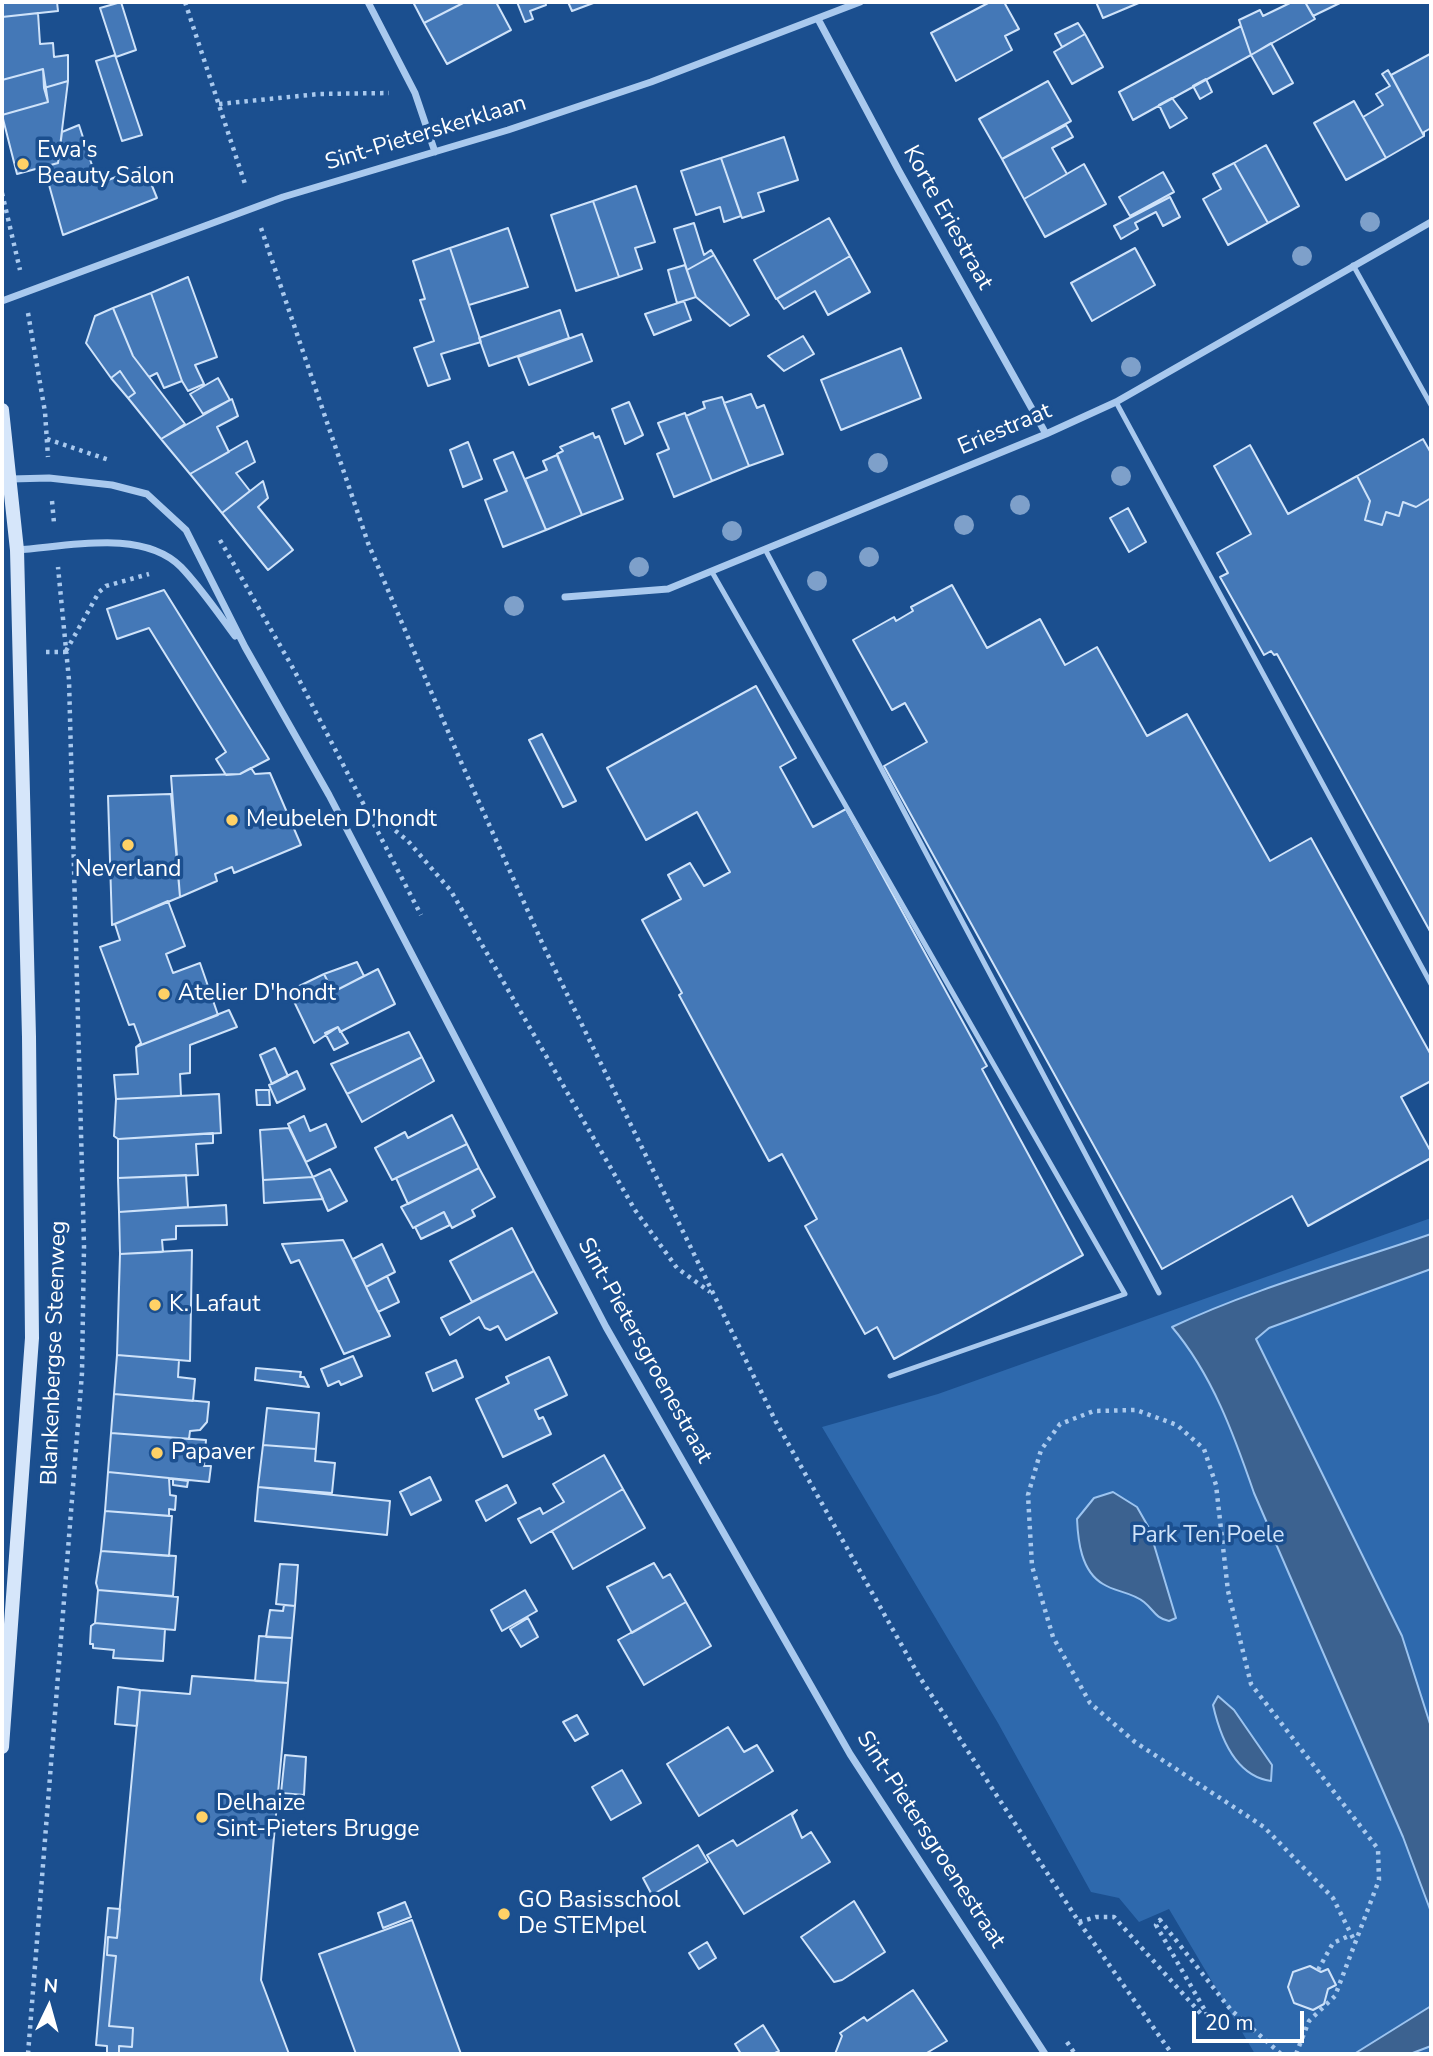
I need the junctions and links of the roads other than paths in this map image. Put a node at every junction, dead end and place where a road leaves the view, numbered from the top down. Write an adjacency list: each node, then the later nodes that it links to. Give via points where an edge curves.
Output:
1 (368, 2): 4 (street, via 415,93)
2 (860, 2): 3 (street, Sint-Pieterskerklaan)
3 (818, 19): 4 (street, Sint-Pieterskerklaan, via 651,82); 11 (street, Korte Eriestraat)
4 (436, 152): 7 (street, Sint-Pieterskerklaan, via 283,197)
5 (1431, 222): 6 (street, Eriestraat)
6 (1353, 265): 8 (street, Eriestraat); 9 (lane)
7 (2, 301)
8 (1116, 402): 11 (street, Eriestraat); 18 (lane)
9 (1431, 405)
10 (2, 410): 12 (main road, Blankenbergse Steenweg)
11 (1046, 434): 14 (street, Eriestraat)
12 (11, 479): 13 (main road, Blankenbergse Steenweg); 17 (street, Sint-Pietersgroenestraat, via 49,478 146,494 186,530)
13 (17, 551): 17 (street, Sint-Pietersgroenestraat, via 131,545 155,551 180,565); 21 (main road, Blankenbergse Steenweg, via 32,1338)
14 (766, 551): 15 (street, Eriestraat); 19 (lane)
15 (712, 572): 16 (street, Eriestraat, via 668,589); 20 (lane, via 1125,1294)
16 (565, 597)
17 (245, 647): 22 (street, Sint-Pietersgroenestraat, via 329,795 606,1326 850,1754)
18 (1431, 984)
19 (1159, 1293)
20 (890, 1376)
21 (2, 1747)
22 (1045, 2054)

